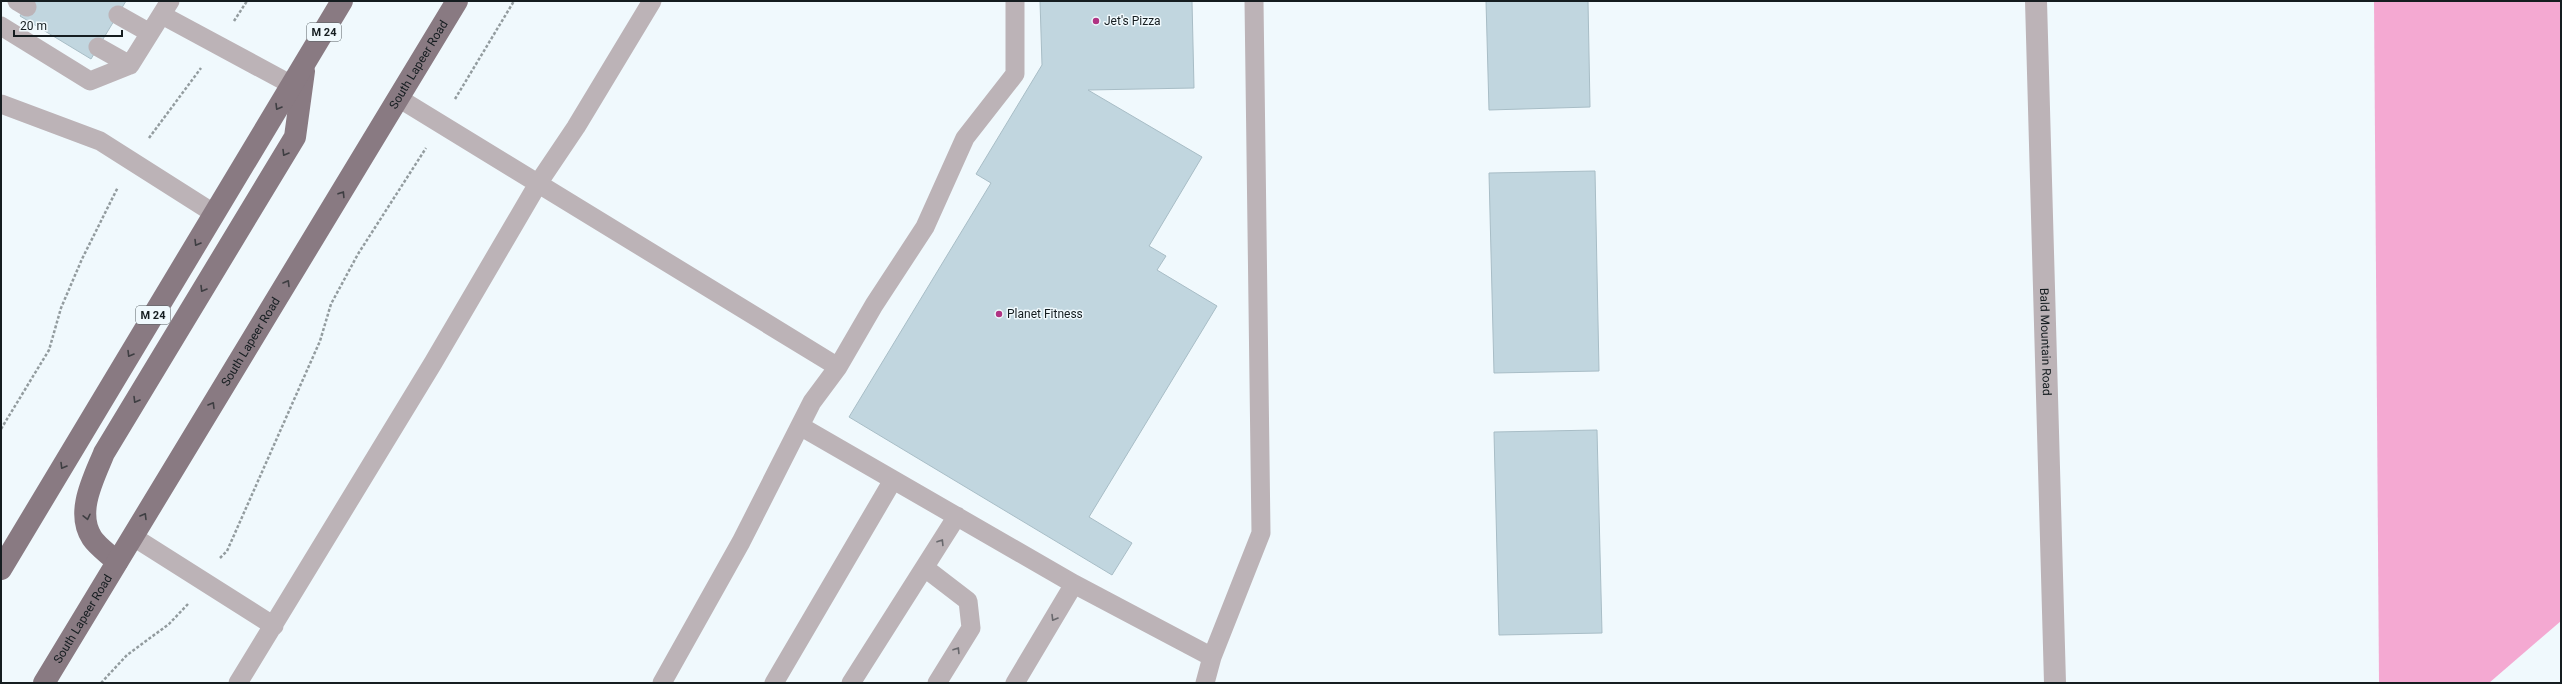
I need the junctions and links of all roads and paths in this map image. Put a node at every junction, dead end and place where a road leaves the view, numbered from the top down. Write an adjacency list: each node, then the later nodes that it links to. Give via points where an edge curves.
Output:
1 (247, 1): 13 (path)
2 (342, 1): 15 (main road, M 24)
3 (457, 1): 18 (main road, South Lapeer Road)
4 (514, 1): 20 (path)
5 (652, 1): 22 (lane)
6 (1015, 1): 24 (lane, via 1015,74 965,138 925,227)
7 (1254, 1): 36 (lane, via 1261,533)
8 (2036, 1): 46 (street, Bald Mountain Road)
9 (166, 8): 12 (lane); 13 (lane)
10 (118, 14): 12 (lane)
11 (1, 26): 16 (lane, via 90,81)
12 (150, 33): 16 (lane)
13 (217, 46): 17 (lane); 21 (path, via 157,128)
14 (98, 47): 16 (lane)
15 (306, 62): 17 (main road, M 24); 30 (main road, one-way to 30, via 295,137 104,453 90,486 85,512 92,538)
16 (130, 65)
17 (292, 86): 23 (main road, M 24, one-way to 23)
18 (400, 99): 20 (lane); 29 (main road, South Lapeer Road, one-way to 18)
19 (1, 104): 21 (lane, via 100,141)
20 (442, 123): 22 (lane); 33 (path, via 358,254 331,304 320,341 227,551)
21 (130, 160): 23 (lane); 26 (path, via 61,308 49,350)
22 (539, 182): 24 (lane); 35 (lane)
23 (215, 214): 32 (main road, M 24, one-way to 32)
24 (838, 367): 25 (lane, via 812,402)
25 (800, 426): 27 (lane); 40 (lane, via 741,542)
26 (1, 429)
27 (893, 480): 28 (lane); 41 (lane)
28 (957, 516): 31 (lane, one-way to 28); 34 (lane)
29 (132, 536): 30 (main road, South Lapeer Road); 33 (lane)
30 (117, 562): 37 (main road, South Lapeer Road)
31 (925, 568): 42 (lane); 43 (lane, one-way to 31, via 971,628 968,601)
32 (1, 569)
33 (202, 582): 35 (lane); 38 (path, via 185,608 169,624 127,655)
34 (1074, 584): 36 (lane); 44 (lane, one-way to 44)
35 (274, 626): 39 (lane)
36 (1212, 657): 45 (lane)
37 (44, 683)
38 (101, 683)
39 (238, 683)
40 (662, 683)
41 (774, 683)
42 (851, 683)
43 (937, 683)
44 (1015, 683)
45 (1205, 683)
46 (2055, 683)

